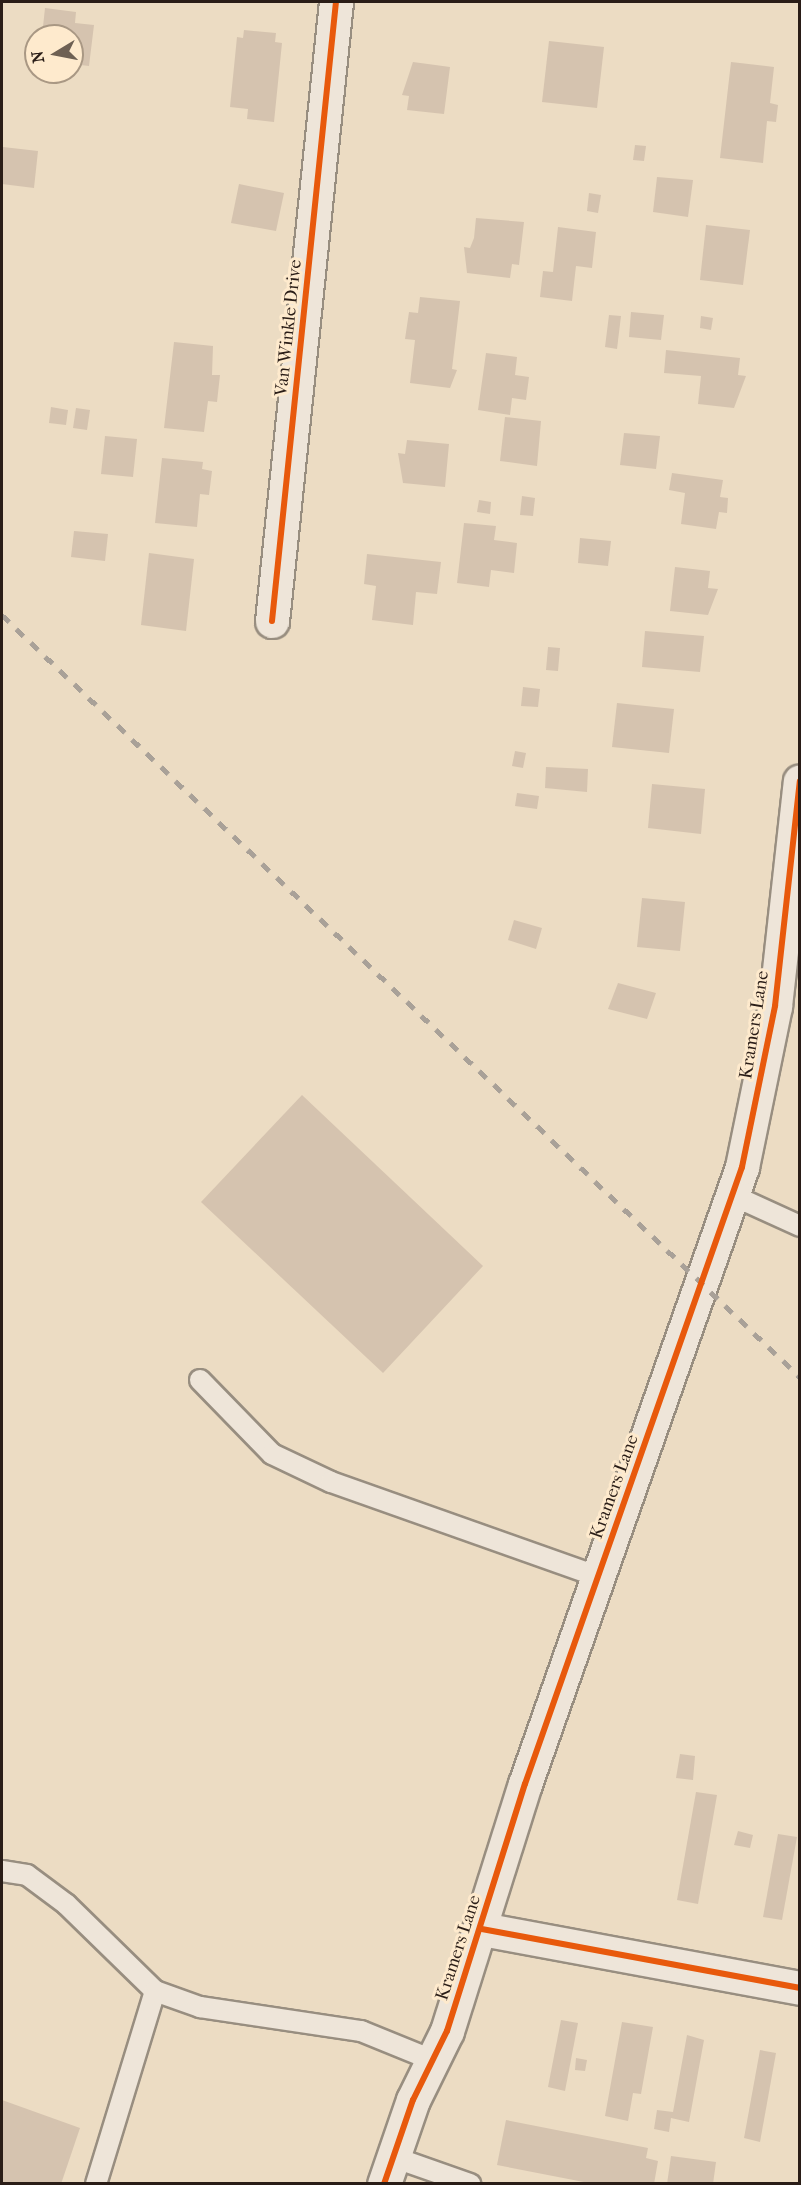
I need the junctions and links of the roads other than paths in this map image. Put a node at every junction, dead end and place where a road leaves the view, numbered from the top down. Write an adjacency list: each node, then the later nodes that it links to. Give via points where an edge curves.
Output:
1 (336, 2): 2 (street, Van Winkle Drive)
2 (272, 621)
3 (799, 783): 4 (street, Kramers Lane, via 775,1006)
4 (732, 1195): 5 (lane); 7 (street, Kramers Lane)
5 (800, 1226)
6 (200, 1380): 7 (lane, via 272,1454 331,1482)
7 (599, 1577): 9 (street, Kramers Lane)
8 (2, 1871): 11 (lane, via 27,1875 66,1904)
9 (482, 1929): 10 (street); 12 (street, Kramers Lane)
10 (800, 1988)
11 (155, 1992): 12 (lane, via 200,2007 361,2031); 14 (lane)
12 (432, 2060): 13 (street, Kramers Lane)
13 (388, 2170): 15 (lane)
14 (96, 2184)
15 (470, 2184)

